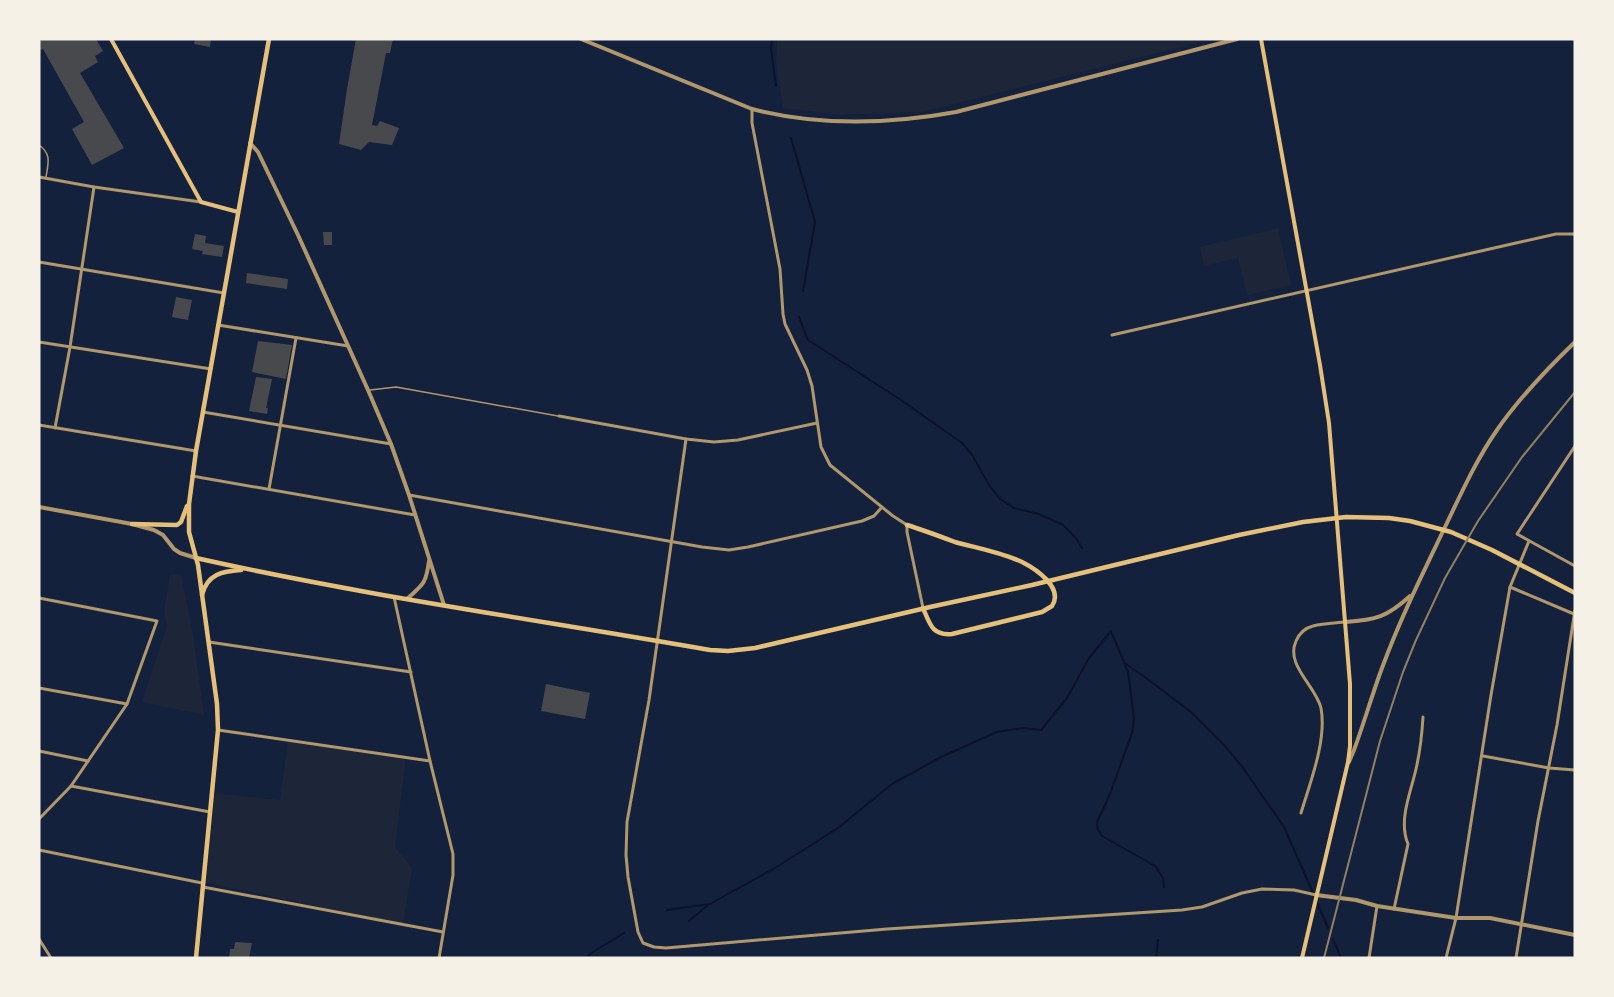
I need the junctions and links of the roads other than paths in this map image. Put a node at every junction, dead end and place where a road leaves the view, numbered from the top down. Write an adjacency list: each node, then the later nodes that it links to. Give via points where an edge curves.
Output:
1 (111, 39): 12 (main road)
2 (269, 39): 7 (main road)
3 (581, 39): 6 (street)
4 (1237, 39): 6 (street, via 922,118 841,120)
5 (1262, 39): 17 (main road)
6 (752, 109): 30 (street, via 780,269 785,324 807,370)
7 (249, 143): 13 (main road); 24 (street, via 258,152)
8 (39, 145): 10 (lane, via 47,152)
9 (39, 177): 10 (street)
10 (45, 178): 11 (street)
11 (94, 187): 12 (street); 16 (street)
12 (201, 202): 13 (main road)
13 (238, 212): 18 (main road)
14 (1575, 234): 17 (street, via 1556,234)
15 (39, 262): 16 (street)
16 (82, 269): 18 (street); 25 (street)
17 (1306, 291): 20 (street); 63 (main road, via 1329,423)
18 (224, 293): 19 (main road)
19 (218, 325): 21 (street); 26 (main road)
20 (1112, 335)
21 (296, 338): 24 (street); 32 (street)
22 (39, 342): 25 (street)
23 (1575, 342): 54 (street, via 1533,384 1496,432)
24 (348, 346): 27 (street)
25 (70, 347): 26 (street); 33 (street)
26 (211, 369): 28 (main road)
27 (368, 390): 29 (lane, via 396,387); 35 (street)
28 (203, 412): 32 (street); 37 (main road)
29 (559, 416): 34 (street)
30 (817, 423): 34 (street, via 727,441); 43 (street, via 821,447 831,465)
31 (39, 425): 33 (street)
32 (280, 425): 35 (street); 39 (street)
33 (56, 428): 37 (street)
34 (686, 439): 47 (street)
35 (391, 444): 40 (street)
36 (1575, 446): 48 (street, via 1517,534)
37 (196, 451): 38 (main road)
38 (192, 476): 39 (street); 41 (main road)
39 (269, 489): 44 (street)
40 (410, 495): 44 (street); 47 (street)
41 (189, 504): 45 (main road, via 177,525); 49 (main road, via 189,532)
42 (39, 507): 45 (street)
43 (882, 507): 46 (street); 47 (street, via 867,519 748,548 720,549)
44 (416, 515): 50 (street)
45 (132, 524): 49 (street, via 154,530 174,549)
46 (907, 525): 61 (street); 61 (main road, via 1023,563 1050,584 1056,596 1052,606 1042,612 952,634 935,630)
47 (672, 541): 64 (street)
48 (1529, 541): 51 (street); 53 (street)
49 (196, 558): 52 (main road); 56 (main road)
50 (430, 560): 59 (street, via 423,586); 60 (street)
51 (1575, 566)
52 (247, 570): 56 (main road, via 213,576); 57 (main road)
53 (1510, 587): 62 (street); 72 (street)
54 (1413, 593): 63 (street, via 1387,613 1364,621); 75 (street)
55 (1575, 593): 61 (main road, via 1451,532 1410,521 1346,517 1282,526)
56 (202, 597): 65 (main road)
57 (394, 597): 59 (main road); 66 (street)
58 (39, 598): 68 (street, via 157,621)
59 (407, 599): 60 (main road)
60 (444, 605): 64 (main road)
61 (923, 608): 64 (main road, via 747,650 710,650)
62 (1574, 612): 76 (street)
63 (1345, 622): 75 (main road, via 1351,711); 80 (street, via 1314,625 1299,635 1294,644 1295,659 1316,695 1322,720 1316,761)
64 (657, 641): 84 (street, via 627,822 626,855 638,932 643,943 654,948 1182,910 1262,889)
65 (208, 642): 66 (street); 70 (main road)
66 (411, 672): 74 (street)
67 (39, 687): 68 (street)
68 (127, 704): 73 (street)
69 (1423, 717): 86 (street, via 1404,834 1408,844)
70 (218, 730): 74 (street); 79 (main road)
71 (39, 751): 73 (street)
72 (1483, 756): 76 (street); 87 (street)
73 (88, 761): 78 (street)
74 (430, 761): 89 (street, via 454,859)
75 (1348, 762): 84 (main road)
76 (1549, 768): 77 (street); 88 (street)
77 (1575, 770)
78 (71, 786): 79 (street); 81 (street)
79 (210, 812): 83 (main road)
80 (1301, 813)
81 (39, 819)
82 (39, 850): 83 (street)
83 (204, 885): 89 (street); 93 (main road)
84 (1316, 895): 85 (street); 95 (main road)
85 (1377, 906): 86 (street); 96 (street)
86 (1394, 909): 87 (street)
87 (1456, 918): 88 (street, via 1490,918); 97 (street)
88 (1522, 924): 90 (street); 98 (street)
89 (444, 932): 94 (street)
90 (1575, 934)
91 (39, 939): 92 (street)
92 (51, 958)
93 (196, 958)
94 (439, 958)
95 (1302, 958)
96 (1369, 958)
97 (1446, 958)
98 (1516, 958)

